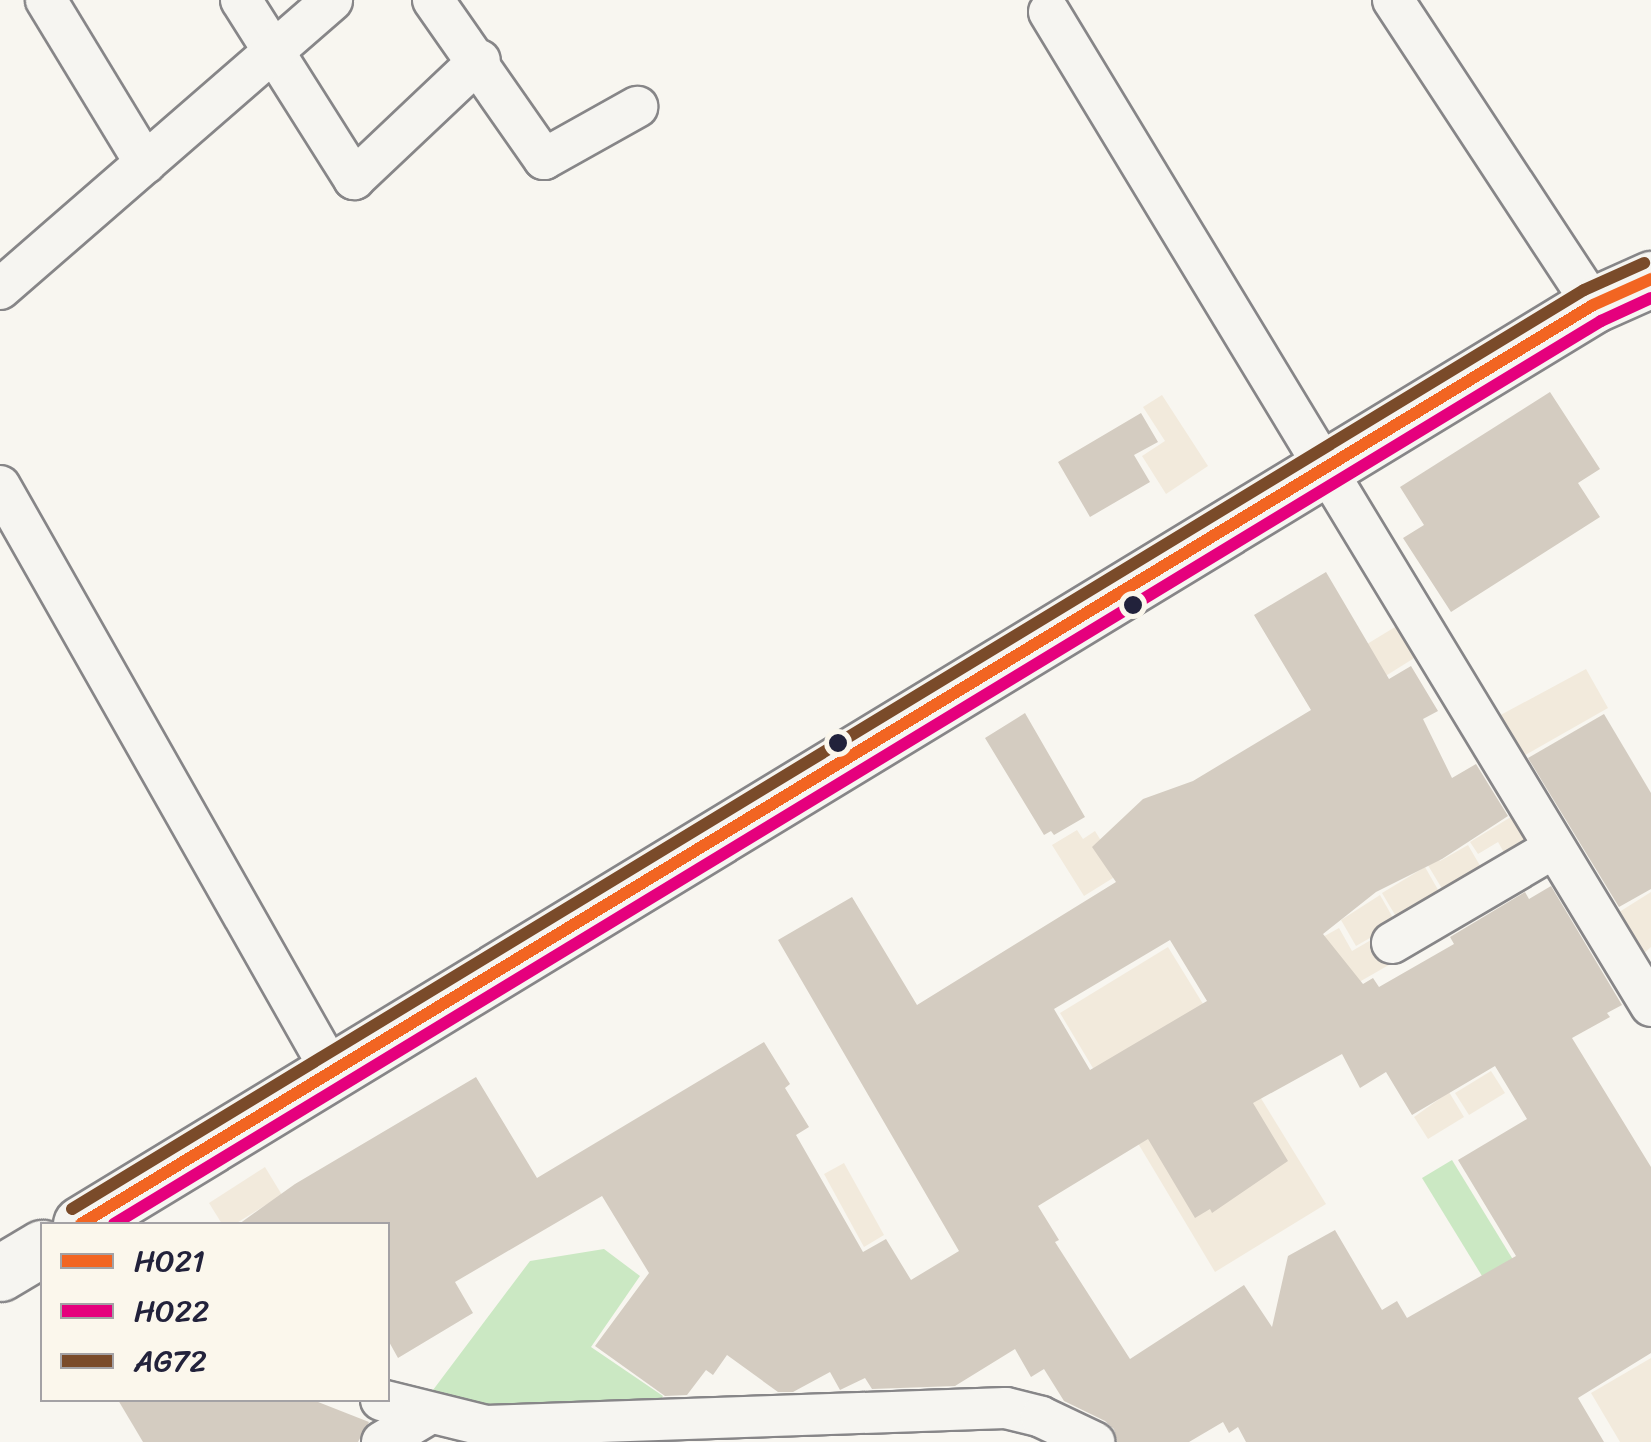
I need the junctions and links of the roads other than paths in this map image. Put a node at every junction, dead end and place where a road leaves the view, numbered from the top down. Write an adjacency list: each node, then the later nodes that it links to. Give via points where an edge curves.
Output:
1 (46, 0): 10 (street)
2 (240, 0): 7 (street)
3 (332, 0): 7 (street)
4 (434, 0): 8 (street)
5 (1393, 0): 13 (street)
6 (1049, 12): 14 (street)
7 (271, 52): 8 (street, via 354,179); 10 (street)
8 (480, 60): 9 (street, via 544,159)
9 (637, 107)
10 (145, 163): 12 (street)
11 (1651, 279): 13 (main road)
12 (0, 289)
13 (1593, 305): 14 (main road)
14 (1325, 468): 16 (street); 19 (main road)
15 (0, 486): 19 (street)
16 (1554, 848): 17 (street); 18 (street)
17 (1392, 943)
18 (1651, 1006)
19 (331, 1070): 20 (main road)
20 (86, 1222)
21 (40, 1249): 22 (main road)
22 (0, 1273)
23 (388, 1402): 24 (street)
24 (430, 1414): 25 (street, via 502,1426); 26 (street)
25 (1001, 1425): 27 (street, via 1058,1423)
26 (382, 1442)
27 (1094, 1442)

